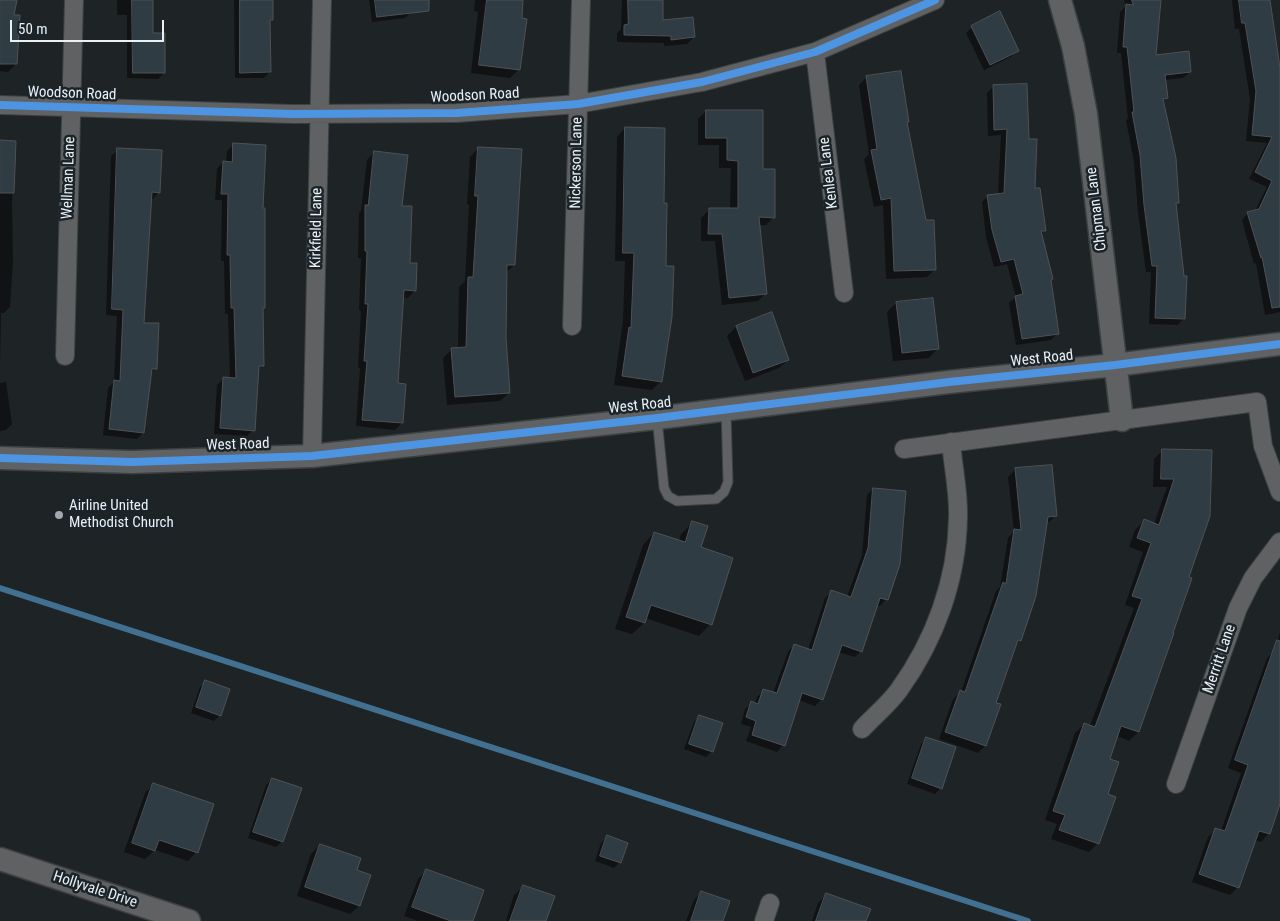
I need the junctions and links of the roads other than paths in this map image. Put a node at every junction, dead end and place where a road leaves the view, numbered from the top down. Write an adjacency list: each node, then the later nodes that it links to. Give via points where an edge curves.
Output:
1 (74, 0): 9 (street, Wellman Lane)
2 (322, 0): 10 (street, Kirkfield Lane)
3 (581, 0): 7 (street, Nickerson Lane)
4 (935, 0): 6 (street, Woodson Road)
5 (1060, 0): 15 (street, Chipman Lane, via 1086,114)
6 (815, 52): 7 (street, Woodson Road, via 702,82); 11 (street, Kenlea Lane)
7 (578, 104): 10 (street, Woodson Road, via 457,112); 12 (street, Nickerson Lane)
8 (0, 105): 9 (street, Woodson Road)
9 (71, 108): 10 (street, Woodson Road); 14 (street, Wellman Lane)
10 (320, 113): 21 (street, Kirkfield Lane)
11 (844, 293)
12 (572, 326)
13 (1280, 344): 15 (street, West Road)
14 (64, 356)
15 (1115, 365): 16 (street, West Road); 18 (street, Chipman Lane)
16 (726, 410): 17 (street, West Road); 17 (lane, via 728,482 716,499 677,501 668,496 664,488)
17 (657, 418): 21 (street, West Road)
18 (1122, 420): 19 (street); 23 (street, via 1257,402 1263,446)
19 (951, 442): 20 (street); 25 (street, via 958,518 953,565 944,604 927,646 903,684)
20 (904, 448)
21 (312, 456): 22 (street, West Road, via 132,462)
22 (0, 458)
23 (1280, 492)
24 (1280, 542): 26 (street, Merritt Lane, via 1253,578 1238,608)
25 (862, 729)
26 (1176, 784)
27 (0, 859): 29 (street, Hollyvale Drive)
28 (770, 903): 30 (street)
29 (189, 921)
30 (764, 921)

